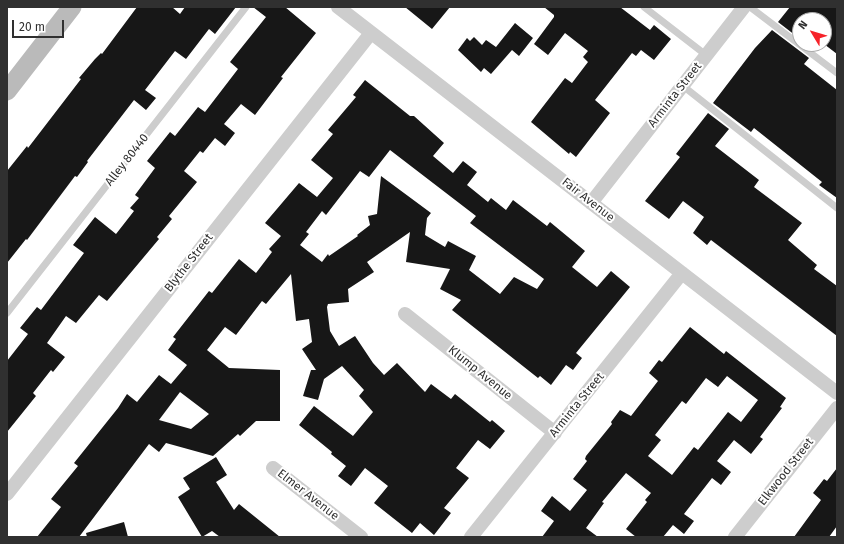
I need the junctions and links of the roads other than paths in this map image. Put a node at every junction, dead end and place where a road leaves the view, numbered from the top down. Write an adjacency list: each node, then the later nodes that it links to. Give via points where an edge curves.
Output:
1 (72, 7): 11 (main road)
2 (246, 7): 15 (lane, Alley 80440)
3 (338, 7): 7 (street, Fair Avenue)
4 (644, 7): 8 (lane)
5 (744, 7): 8 (street, Arminta Street)
6 (750, 7): 9 (lane)
7 (371, 33): 12 (street, Fair Avenue); 21 (street, Blythe Street)
8 (706, 55): 10 (street, Arminta Street)
9 (837, 73)
10 (683, 86): 12 (street, Arminta Street); 13 (lane)
11 (7, 91)
12 (591, 203): 14 (street, Fair Avenue)
13 (837, 208)
14 (682, 273): 17 (street, Fair Avenue); 19 (street, Arminta Street)
15 (7, 313)
16 (405, 314): 19 (street, Klump Avenue)
17 (837, 393)
18 (837, 408): 24 (street, Elkwood Street)
19 (555, 433): 23 (street, Arminta Street)
20 (273, 468): 22 (street, Elmer Avenue)
21 (7, 494)
22 (361, 537)
23 (471, 537)
24 (735, 537)

